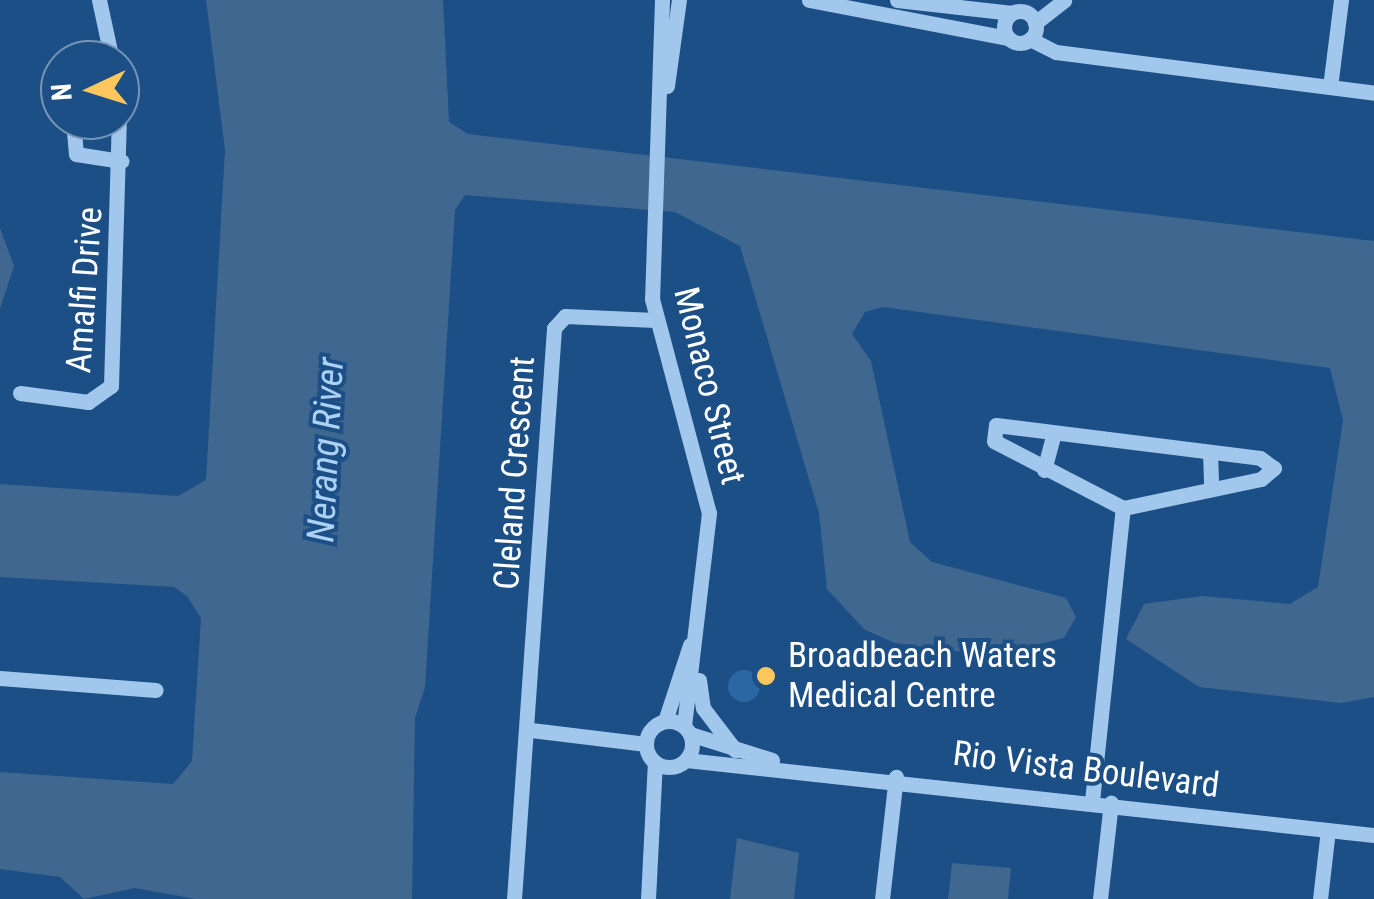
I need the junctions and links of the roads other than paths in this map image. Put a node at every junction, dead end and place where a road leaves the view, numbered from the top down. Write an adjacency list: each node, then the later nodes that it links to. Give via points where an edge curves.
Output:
1 (99, 0): 12 (street)
2 (662, 0): 15 (street, Monaco Street)
3 (679, 0): 15 (street, Monaco Street)
4 (809, 0): 10 (street)
5 (897, 0): 8 (street)
6 (1064, 0): 9 (street)
7 (1341, 0): 13 (street)
8 (1023, 8): 9 (street); 10 (street)
9 (1035, 22): 11 (street)
10 (1008, 38): 11 (street)
11 (1030, 39): 13 (street, via 1056,52)
12 (108, 40)
13 (1330, 88): 14 (street)
14 (1374, 93)
15 (662, 104): 19 (street, Monaco Street)
16 (75, 140): 18 (street, Amalfi Drive, via 76,154)
17 (120, 140): 18 (street, Amalfi Drive)
18 (121, 161): 22 (street, Amalfi Drive, via 110,390 84,402)
19 (651, 277): 20 (street); 21 (street, Monaco Street)
20 (627, 318): 21 (street, Cleland Crescent); 33 (street, Cleland Crescent, via 565,316 554,328)
21 (655, 320): 28 (street, Monaco Street, via 706,487)
22 (20, 393)
23 (1054, 433): 24 (street); 25 (street); 25 (street, via 990,430)
24 (1210, 452): 26 (street); 26 (street, via 1274,468 1261,480)
25 (1044, 470): 27 (street)
26 (1211, 489): 27 (street)
27 (1123, 508): 41 (street)
28 (698, 622): 29 (street, Monaco Street); 32 (street, Monaco Street)
29 (694, 667): 34 (street, Monaco Street); 36 (street, via 703,708)
30 (0, 678): 31 (street)
31 (156, 690)
32 (664, 721): 34 (street, Rio Vista Boulevard); 35 (street, Monaco Street)
33 (531, 730): 35 (street); 46 (street, Cleland Crescent)
34 (687, 730): 36 (street, Rio Vista Boulevard); 38 (street, Monaco Street)
35 (646, 744): 37 (street)
36 (736, 750): 39 (street, Rio Vista Boulevard)
37 (654, 762): 38 (street, Rio Vista Boulevard); 43 (street)
38 (679, 764): 39 (street, Rio Vista Boulevard); 43 (street)
39 (791, 765): 40 (street, Rio Vista Boulevard)
40 (896, 778): 41 (street, Rio Vista Boulevard); 48 (street)
41 (1092, 801): 42 (street, Rio Vista Boulevard)
42 (1111, 803): 44 (street, Rio Vista Boulevard); 49 (street)
43 (654, 830): 47 (street)
44 (1328, 830): 45 (street, Rio Vista Boulevard); 50 (street)
45 (1374, 835)
46 (514, 899)
47 (648, 899)
48 (882, 899)
49 (1100, 899)
50 (1320, 899)

